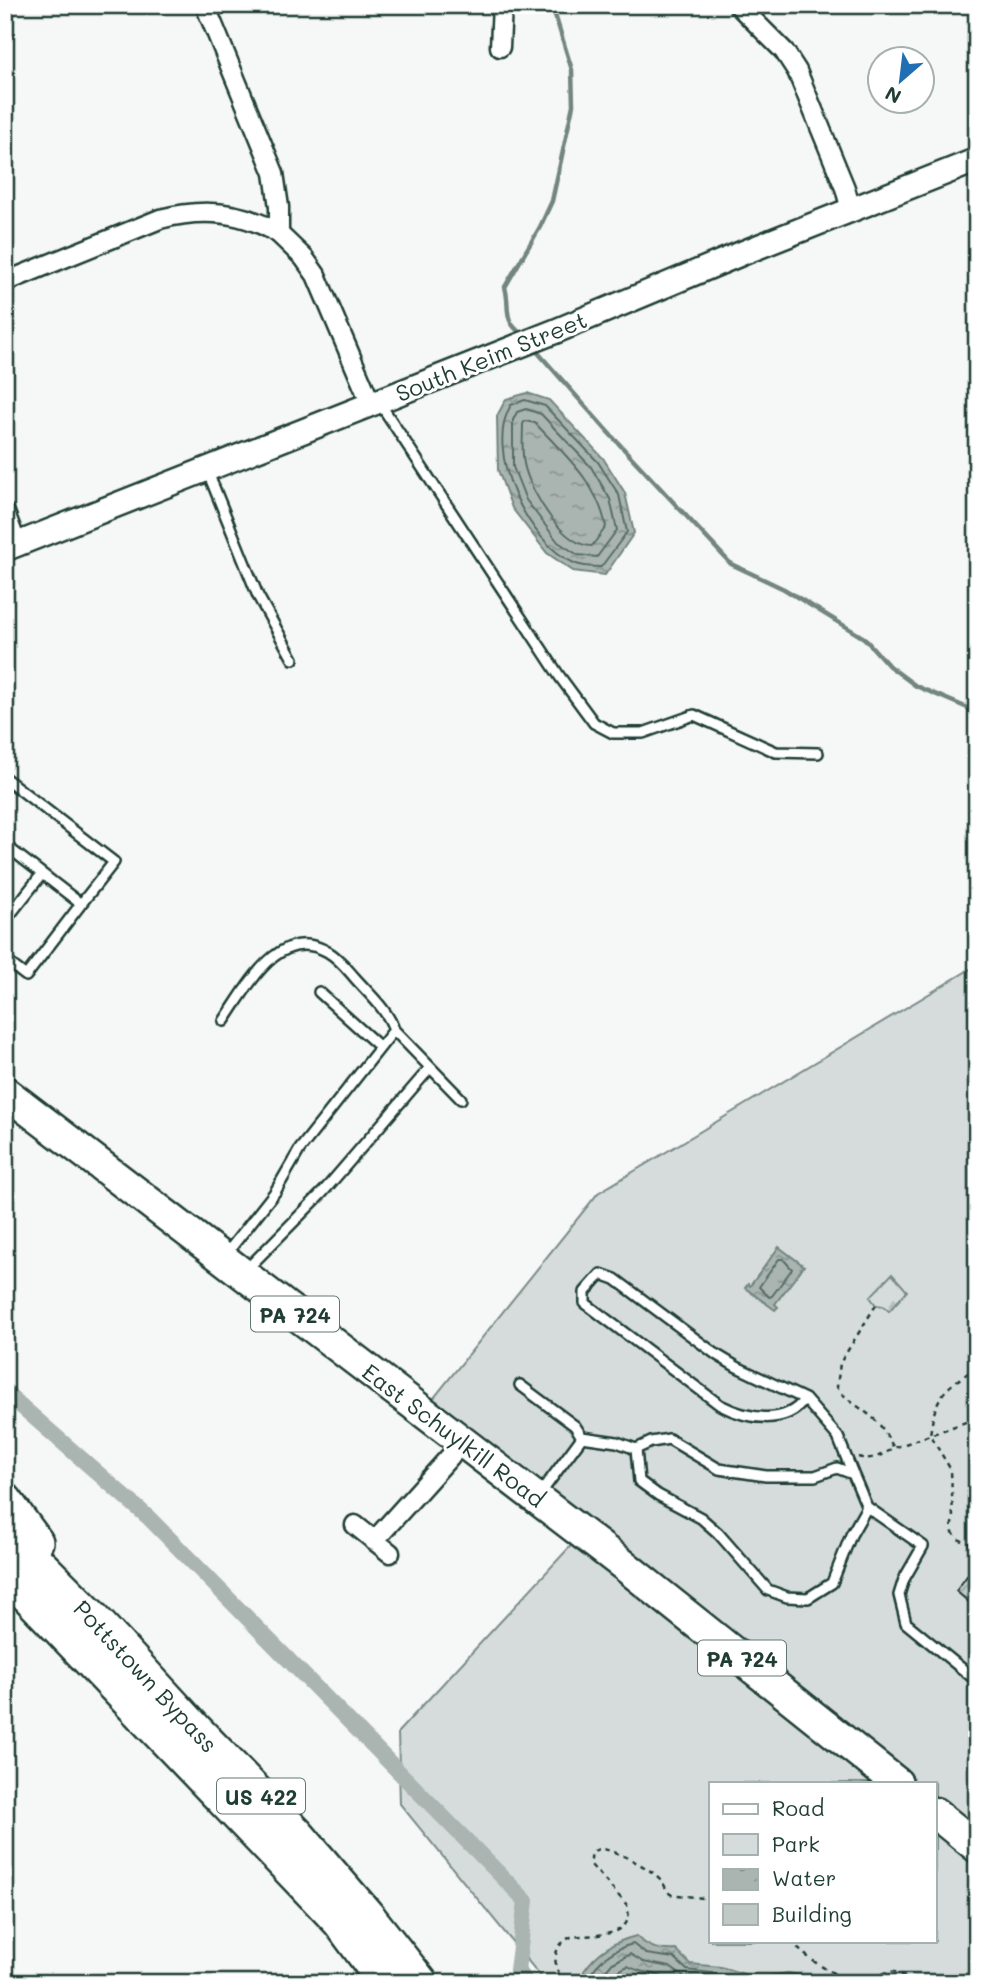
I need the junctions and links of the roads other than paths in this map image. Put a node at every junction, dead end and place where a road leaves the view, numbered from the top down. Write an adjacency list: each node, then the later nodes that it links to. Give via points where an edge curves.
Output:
1 (205, 5): 7 (street, via 274,173)
2 (502, 5): 4 (street)
3 (737, 5): 6 (street, via 776,42 797,71)
4 (500, 47)
5 (977, 160): 6 (street, South Keim Street)
6 (851, 210): 9 (street, South Keim Street)
7 (279, 234): 8 (street, via 232,214 183,213); 9 (street, via 316,275)
8 (5, 282)
9 (374, 402): 10 (street, South Keim Street); 14 (lane, via 594,723 612,733 643,733 694,715 776,752)
10 (206, 468): 12 (street, South Keim Street); 13 (lane, via 258,596)
11 (5, 513): 12 (street)
12 (11, 547)
13 (293, 659)
14 (818, 753)
15 (5, 778): 18 (lane, via 114,862)
16 (5, 845): 17 (lane)
17 (42, 874): 18 (lane); 19 (lane)
18 (81, 904): 20 (lane, via 26,976)
19 (5, 921)
20 (5, 960)
21 (319, 992): 24 (lane)
22 (224, 1021): 23 (lane, via 273,956 294,944 329,952 342,963 384,1011)
23 (394, 1030): 24 (lane); 25 (lane)
24 (380, 1048): 28 (lane, via 300,1149)
25 (430, 1068): 27 (lane); 28 (lane, via 323,1192)
26 (5, 1092): 28 (main road, East Schuylkill Road / PA 724)
27 (461, 1098)
28 (233, 1266): 32 (main road, East Schuylkill Road / PA 724)
29 (520, 1385): 31 (lane, via 575,1426)
30 (805, 1399): 30 (lane, via 717,1355 615,1279 601,1274 585,1292 585,1303 734,1412 783,1416); 34 (lane, via 838,1437)
31 (582, 1437): 33 (lane); 35 (lane)
32 (463, 1442): 35 (main road, East Schuylkill Road / PA 724); 40 (street)
33 (636, 1449): 34 (lane, via 669,1439 719,1469 766,1476 814,1476 837,1468); 37 (lane, via 639,1481 701,1518 768,1590 787,1597 808,1598 832,1583 850,1535)
34 (853, 1474): 37 (lane)
35 (537, 1499): 47 (main road, East Schuylkill Road / PA 724)
36 (5, 1500): 44 (highway)
37 (867, 1507): 45 (lane, via 923,1546 899,1595 906,1623)
38 (355, 1525): 40 (street)
39 (5, 1530): 44 (highway, Pottstown Bypass / US 422)
40 (374, 1541): 41 (street)
41 (390, 1553)
42 (5, 1572): 46 (highway, Pottstown Bypass / US 422)
43 (5, 1587): 46 (highway)
44 (92, 1617): 51 (highway, Pottstown Bypass / US 422, via 298,1834)
45 (977, 1681)
46 (166, 1740): 50 (highway, Pottstown Bypass / US 422, via 339,1921)
47 (896, 1782)
48 (936, 1814): 49 (main road)
49 (977, 1847)
50 (385, 1983)
51 (421, 1983)

